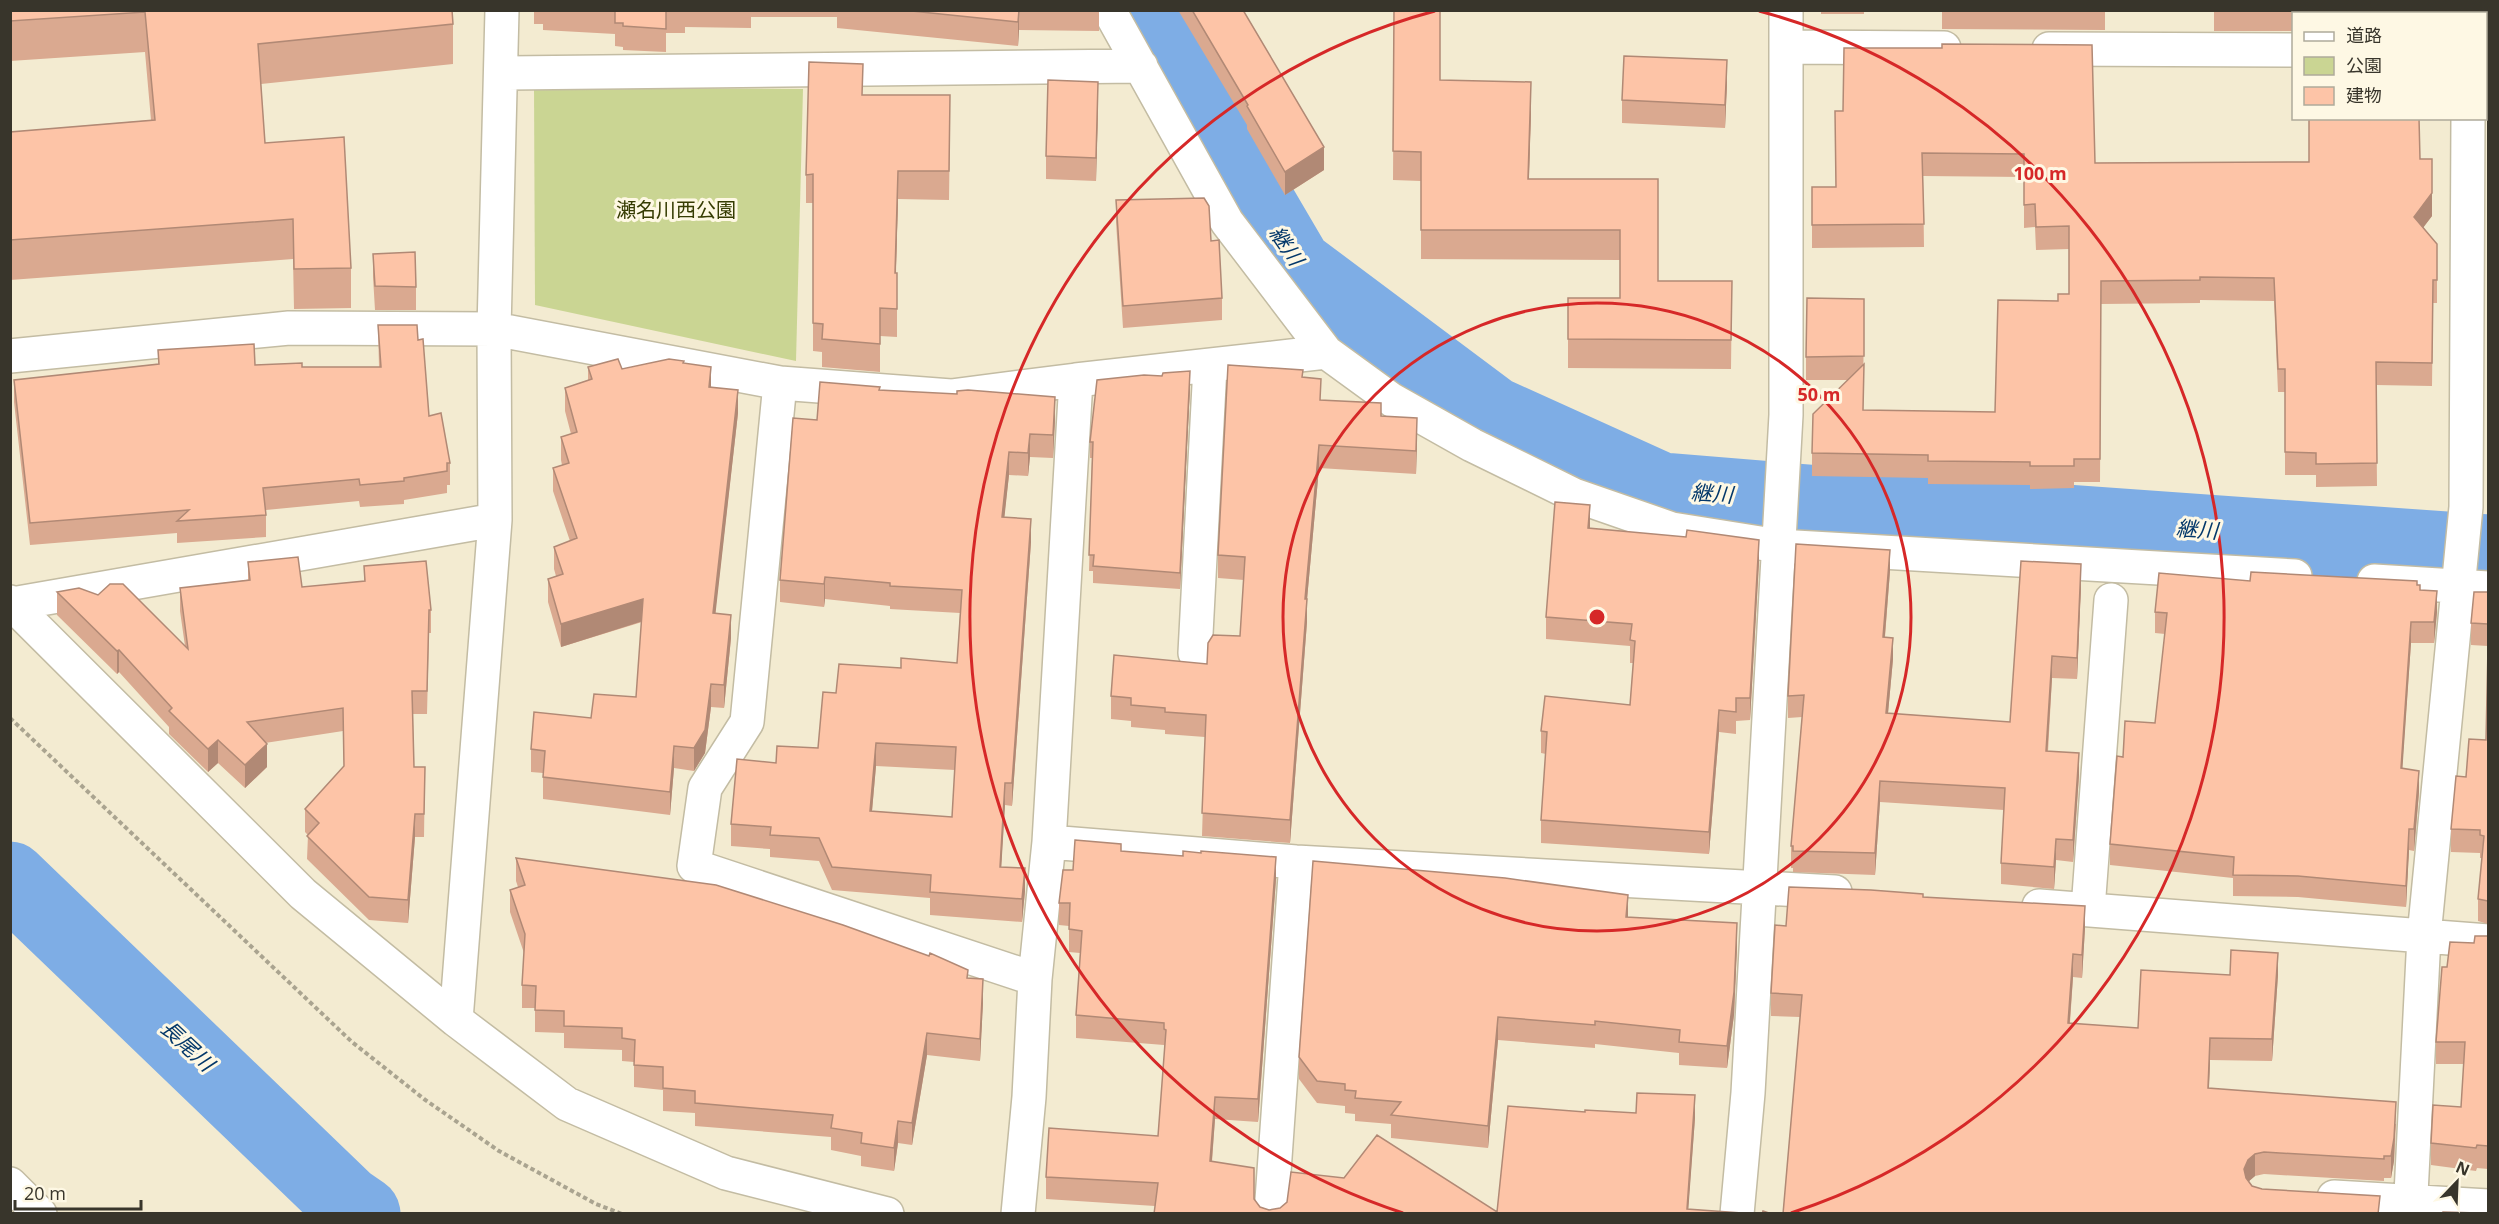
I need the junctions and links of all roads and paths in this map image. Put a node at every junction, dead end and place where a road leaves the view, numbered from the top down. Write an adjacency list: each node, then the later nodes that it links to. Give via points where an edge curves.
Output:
1 (502, 10): 9 (street)
2 (1108, 10): 8 (street)
3 (1786, 10): 4 (street)
4 (1786, 47): 5 (street); 20 (street, via 1786,415)
5 (1975, 48)
6 (2022, 49): 7 (street)
7 (2292, 50)
8 (1141, 66): 9 (street); 12 (street, via 1227,222)
9 (502, 73): 11 (street)
10 (2468, 120): 17 (street)
11 (494, 329): 13 (street, via 289,328); 16 (street); 19 (street)
12 (1326, 352): 14 (street); 20 (street, via 1392,400 1574,495 1672,529)
13 (10, 356)
14 (1210, 366): 15 (street); 24 (street)
15 (1076, 380): 16 (street, via 951,396); 26 (street)
16 (780, 383): 34 (street, via 747,722 705,788 694,866)
17 (2478, 422): 18 (street)
18 (2477, 507): 21 (street)
19 (495, 520): 23 (street); 35 (street)
20 (1778, 546): 21 (street); 28 (street)
21 (2474, 587): 32 (street)
22 (2111, 600): 31 (street)
23 (11, 603): 35 (street, via 303,894)
24 (1195, 653)
25 (10, 718): 41 (path, via 352,1042 499,1151)
26 (1049, 842): 27 (street); 34 (street)
27 (1296, 862): 28 (street); 44 (street)
28 (1758, 890): 29 (street); 45 (street, via 1748,1094)
29 (1861, 893)
30 (2009, 903): 31 (street)
31 (2088, 909): 32 (street)
32 (2424, 936): 33 (street); 39 (street)
33 (2488, 940)
34 (1035, 979): 43 (street)
35 (456, 1020): 42 (street, via 567,1104 726,1173)
36 (10, 1184): 40 (street)
37 (2309, 1195): 39 (street)
38 (2488, 1206): 39 (street)
39 (2410, 1207)
40 (40, 1214)
41 (622, 1214)
42 (887, 1214)
43 (1018, 1214)
44 (1271, 1214)
45 (1737, 1214)

